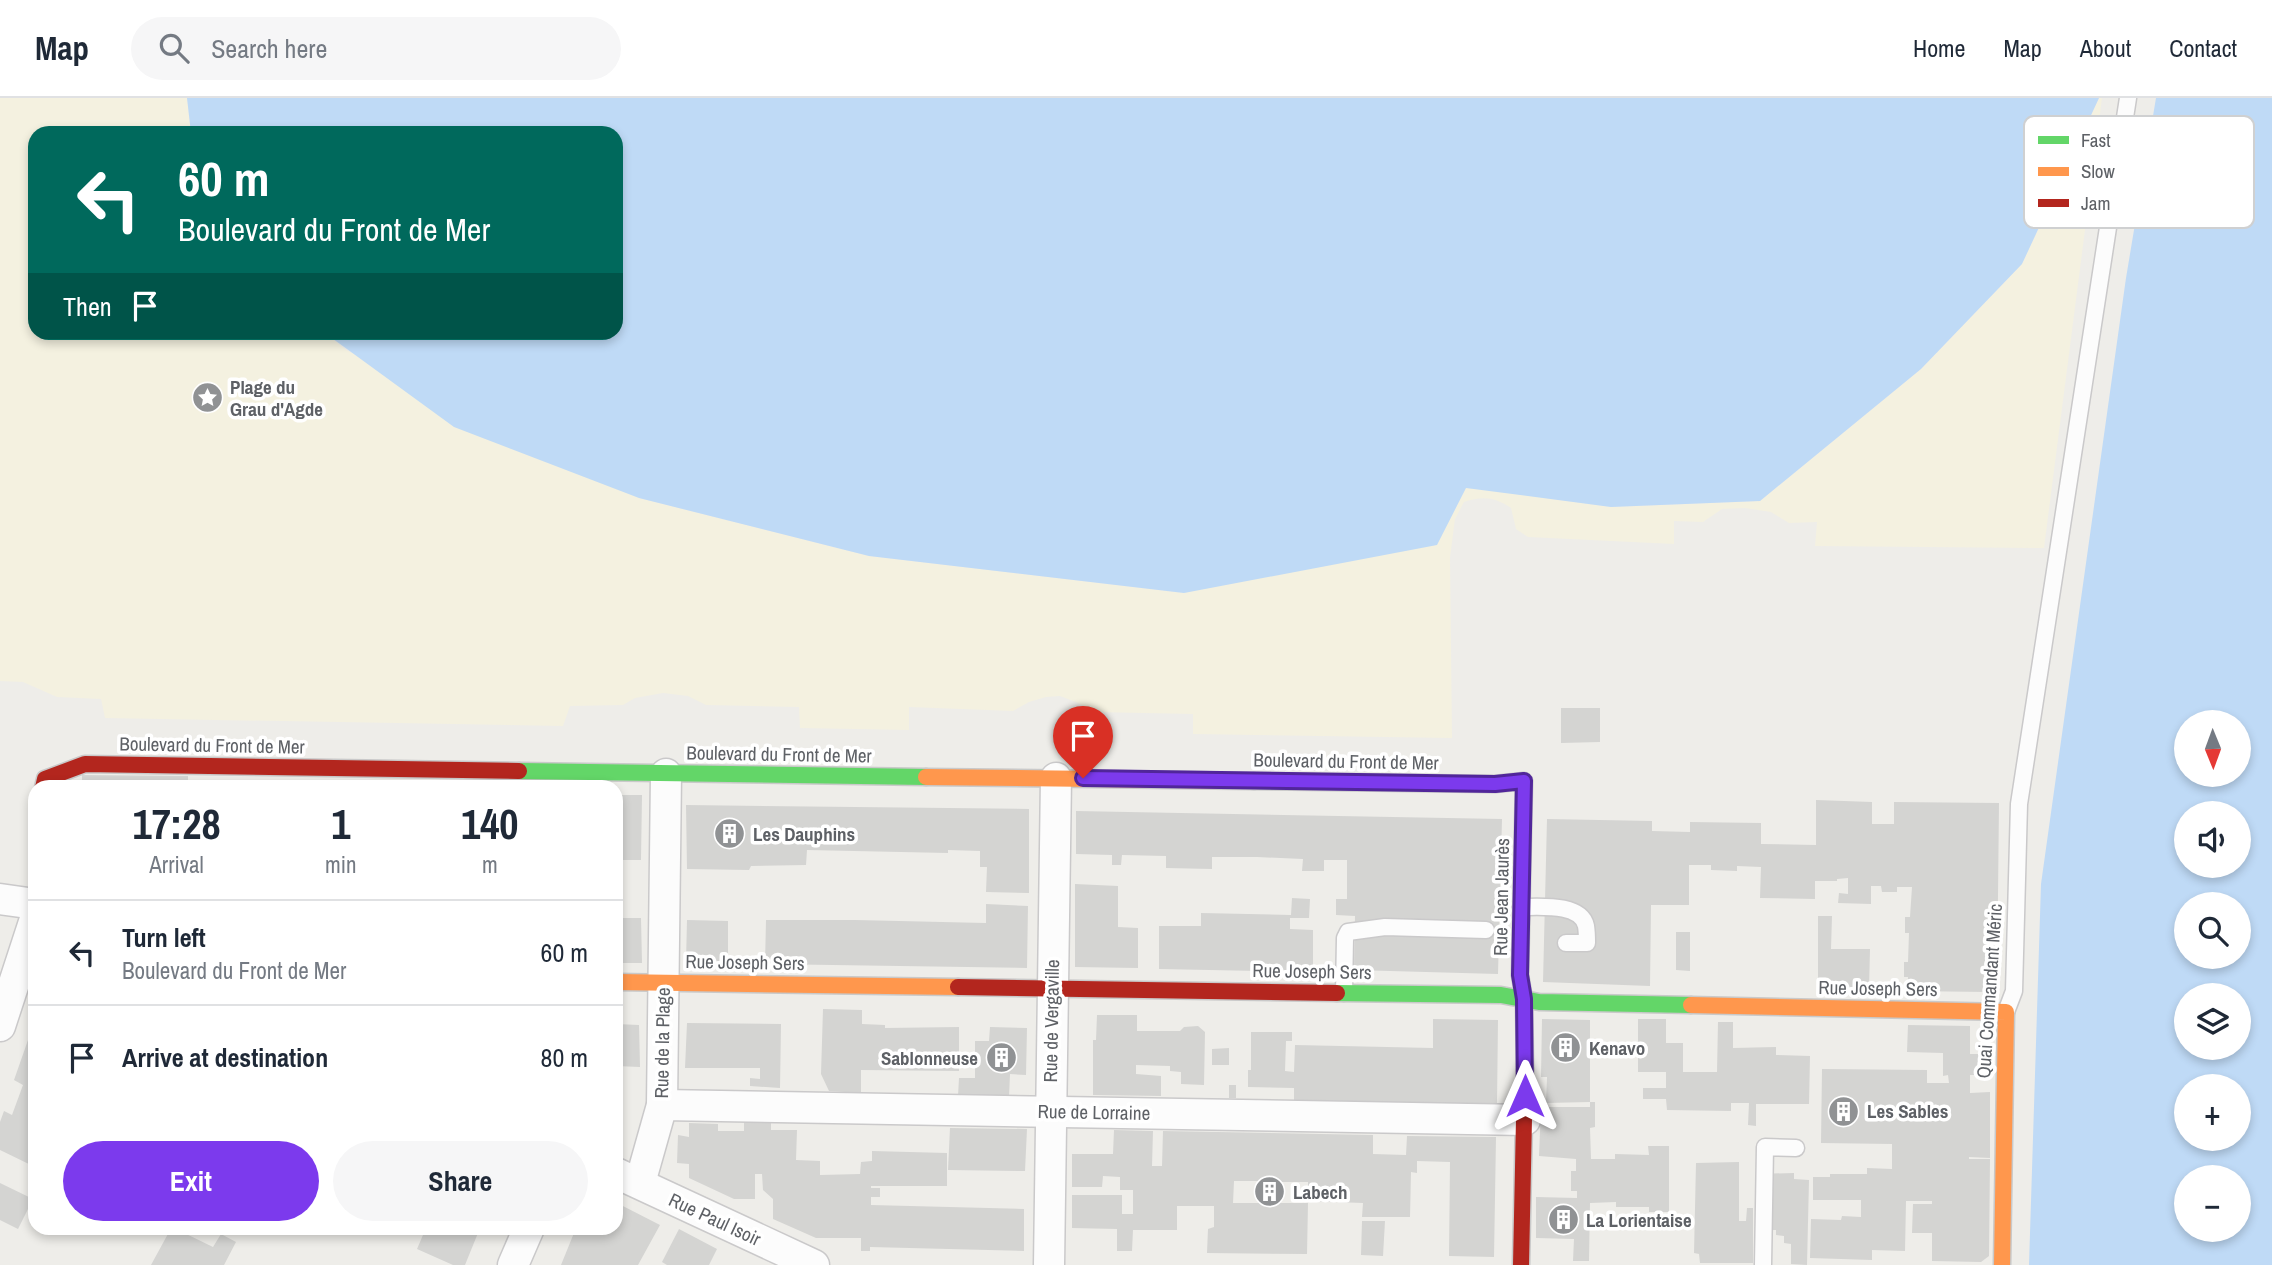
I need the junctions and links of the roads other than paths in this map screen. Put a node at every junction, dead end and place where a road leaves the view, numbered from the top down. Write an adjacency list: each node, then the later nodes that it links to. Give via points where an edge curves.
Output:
1 (2128, 98): 2 (lane, Quai Commandant Méric)
2 (2125, 116)
3 (2108, 228): 19 (lane, Quai Commandant Méric, via 2019,804 2014,991)
4 (666, 774): 5 (street, Boulevard du Front de Mer); 6 (street, Boulevard du Front de Mer, via 85,764); 15 (street, Rue de la Plage)
5 (1056, 778): 7 (street, Boulevard du Front de Mer); 16 (street, Rue de Vergaville)
6 (45, 780)
7 (1524, 781): 10 (street, Rue Jean Jaurès)
8 (0, 899): 9 (street)
9 (28, 903)
10 (1521, 907): 13 (lane, via 1579,914 1586,925 1587,943); 18 (street, Rue Jean Jaurès)
11 (1486, 930): 17 (lane, via 1385,927 1348,932)
12 (28, 940): 20 (street)
13 (1566, 943)
14 (623, 982): 15 (street, Rue Joseph Sers)
15 (664, 982): 16 (street, Rue Joseph Sers); 21 (street, Rue de la Plage)
16 (1052, 988): 17 (street, Rue Joseph Sers); 22 (street, Rue de Vergaville)
17 (1344, 993): 18 (street, Rue Joseph Sers)
18 (1524, 999): 19 (street, Rue Joseph Sers); 23 (street, Rue Jean Jaurès)
19 (2006, 1012): 32 (street, Quai Commandant Méric)
20 (0, 1026)
21 (662, 1105): 22 (street, Rue de Lorraine); 25 (street, Rue de la Plage)
22 (1050, 1111): 23 (street, Rue de Lorraine); 29 (street, Rue de Vergaville)
23 (1525, 1120): 30 (street, Rue Jean Jaurès)
24 (1796, 1148): 31 (lane, via 1765,1147)
25 (628, 1178): 28 (street, Rue Paul Isoir)
26 (526, 1235): 27 (street)
27 (513, 1265)
28 (814, 1265)
29 (1049, 1265)
30 (1521, 1265)
31 (1763, 1265)
32 (2002, 1265)

